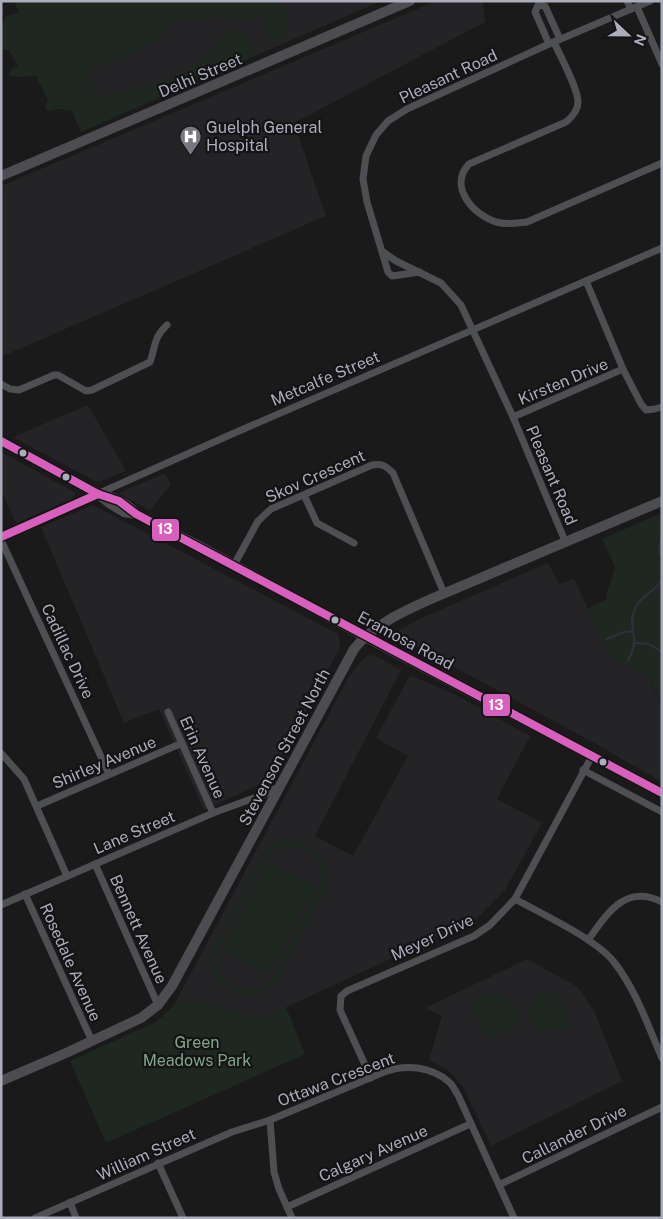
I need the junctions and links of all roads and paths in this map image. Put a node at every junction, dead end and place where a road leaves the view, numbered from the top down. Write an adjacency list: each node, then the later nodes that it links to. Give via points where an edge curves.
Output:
1 (410, 1): 8 (main road, Delhi Street)
2 (628, 1): 4 (street)
3 (650, 1): 4 (street, Pleasant Road)
4 (638, 6): 5 (street, Pleasant Road); 6 (street)
5 (554, 42): 5 (street, via 535,12 538,5 545,6); 7 (street, via 576,94 577,108 573,117 469,164 460,181 472,207 496,222 527,222); 10 (street, Pleasant Road, via 407,109 388,121 376,135 366,156 363,179)
6 (662, 64)
7 (662, 163)
8 (2, 173)
9 (662, 248): 12 (street, Metcalfe Street)
10 (383, 252): 11 (street, Pleasant Road); 11 (street, Pleasant Road, via 392,276)
11 (420, 272): 14 (street, Pleasant Road, via 441,283 453,295)
12 (586, 281): 14 (street, Metcalfe Street); 15 (street)
13 (167, 326): 16 (street, via 155,340 150,362 92,390 86,391 58,375 19,390)
14 (474, 330): 18 (street, Pleasant Road); 20 (street, Metcalfe Street)
15 (624, 369): 17 (street, via 646,410); 18 (street, Kirsten Drive)
16 (1, 384)
17 (662, 407)
18 (513, 417): 24 (street, Pleasant Road)
19 (1, 441): 20 (main road, Eramosa Road)
20 (98, 494): 23 (street, Metcalfe Street); 26 (main road, Eramosa Road, via 124,512 136,514)
21 (304, 495): 25 (street, via 317,523); 26 (street, Skov Crescent, via 270,509 261,517); 27 (street, Skov Crescent, via 372,465 386,466 397,480)
22 (662, 500): 24 (main road, Stevenson Street North)
23 (1, 538): 34 (street, Cadillac Drive)
24 (565, 541): 27 (main road, Stevenson Street North)
25 (354, 543)
26 (234, 565): 28 (main road, Eramosa Road)
27 (444, 593): 28 (main road, Stevenson Street North, via 400,614)
28 (366, 637): 32 (main road, Eramosa Road); 35 (main road, Stevenson Street North, via 354,649)
29 (168, 712): 30 (street, Erin Avenue)
30 (182, 743): 34 (street, Shirley Avenue); 39 (street, Erin Avenue)
31 (1, 753): 37 (street, via 24,779)
32 (592, 756): 33 (street, Meyer Drive); 36 (main road, Eramosa Road)
33 (584, 770): 38 (street); 43 (street, Meyer Drive)
34 (109, 774): 37 (street, Shirley Avenue)
35 (280, 787): 39 (street, Lane Street); 47 (main road, Stevenson Street North, via 172,986)
36 (662, 793)
37 (37, 806): 41 (street)
38 (662, 812)
39 (213, 813): 40 (street, Lane Street)
40 (95, 864): 41 (street, Lane Street); 47 (street, Bennett Avenue)
41 (67, 876): 42 (street, Lane Street)
42 (25, 894): 45 (street, Lane Street); 48 (street, Rosedale Avenue)
43 (515, 899): 46 (street); 51 (street, Meyer Drive, via 490,925 474,936 340,996 340,1010)
44 (662, 902): 46 (street, via 648,897 633,897 619,903 606,914)
45 (1, 905)
46 (588, 940): 49 (street, via 613,961 629,984)
47 (158, 1005): 48 (main road, Stevenson Street North, via 141,1018)
48 (92, 1041): 50 (main road, Stevenson Street North)
49 (662, 1058)
50 (2, 1078)
51 (371, 1078): 53 (street, Ottawa Crescent); 54 (street, Ottawa Crescent, via 393,1068 408,1066 435,1073 454,1089)
52 (662, 1107): 56 (street, Callander Drive)
53 (270, 1120): 55 (street, William Street); 58 (street, Ottawa Crescent, via 274,1172)
54 (470, 1124): 56 (street, Ottawa Crescent); 58 (street, Calgary Avenue)
55 (158, 1163): 57 (street, William Street); 61 (street)
56 (499, 1185): 63 (street, Ottawa Crescent)
57 (70, 1202): 59 (street, William Street); 60 (street)
58 (287, 1207): 62 (street, Ottawa Crescent)
59 (35, 1218)
60 (76, 1218)
61 (183, 1218)
62 (292, 1218)
63 (514, 1218)

